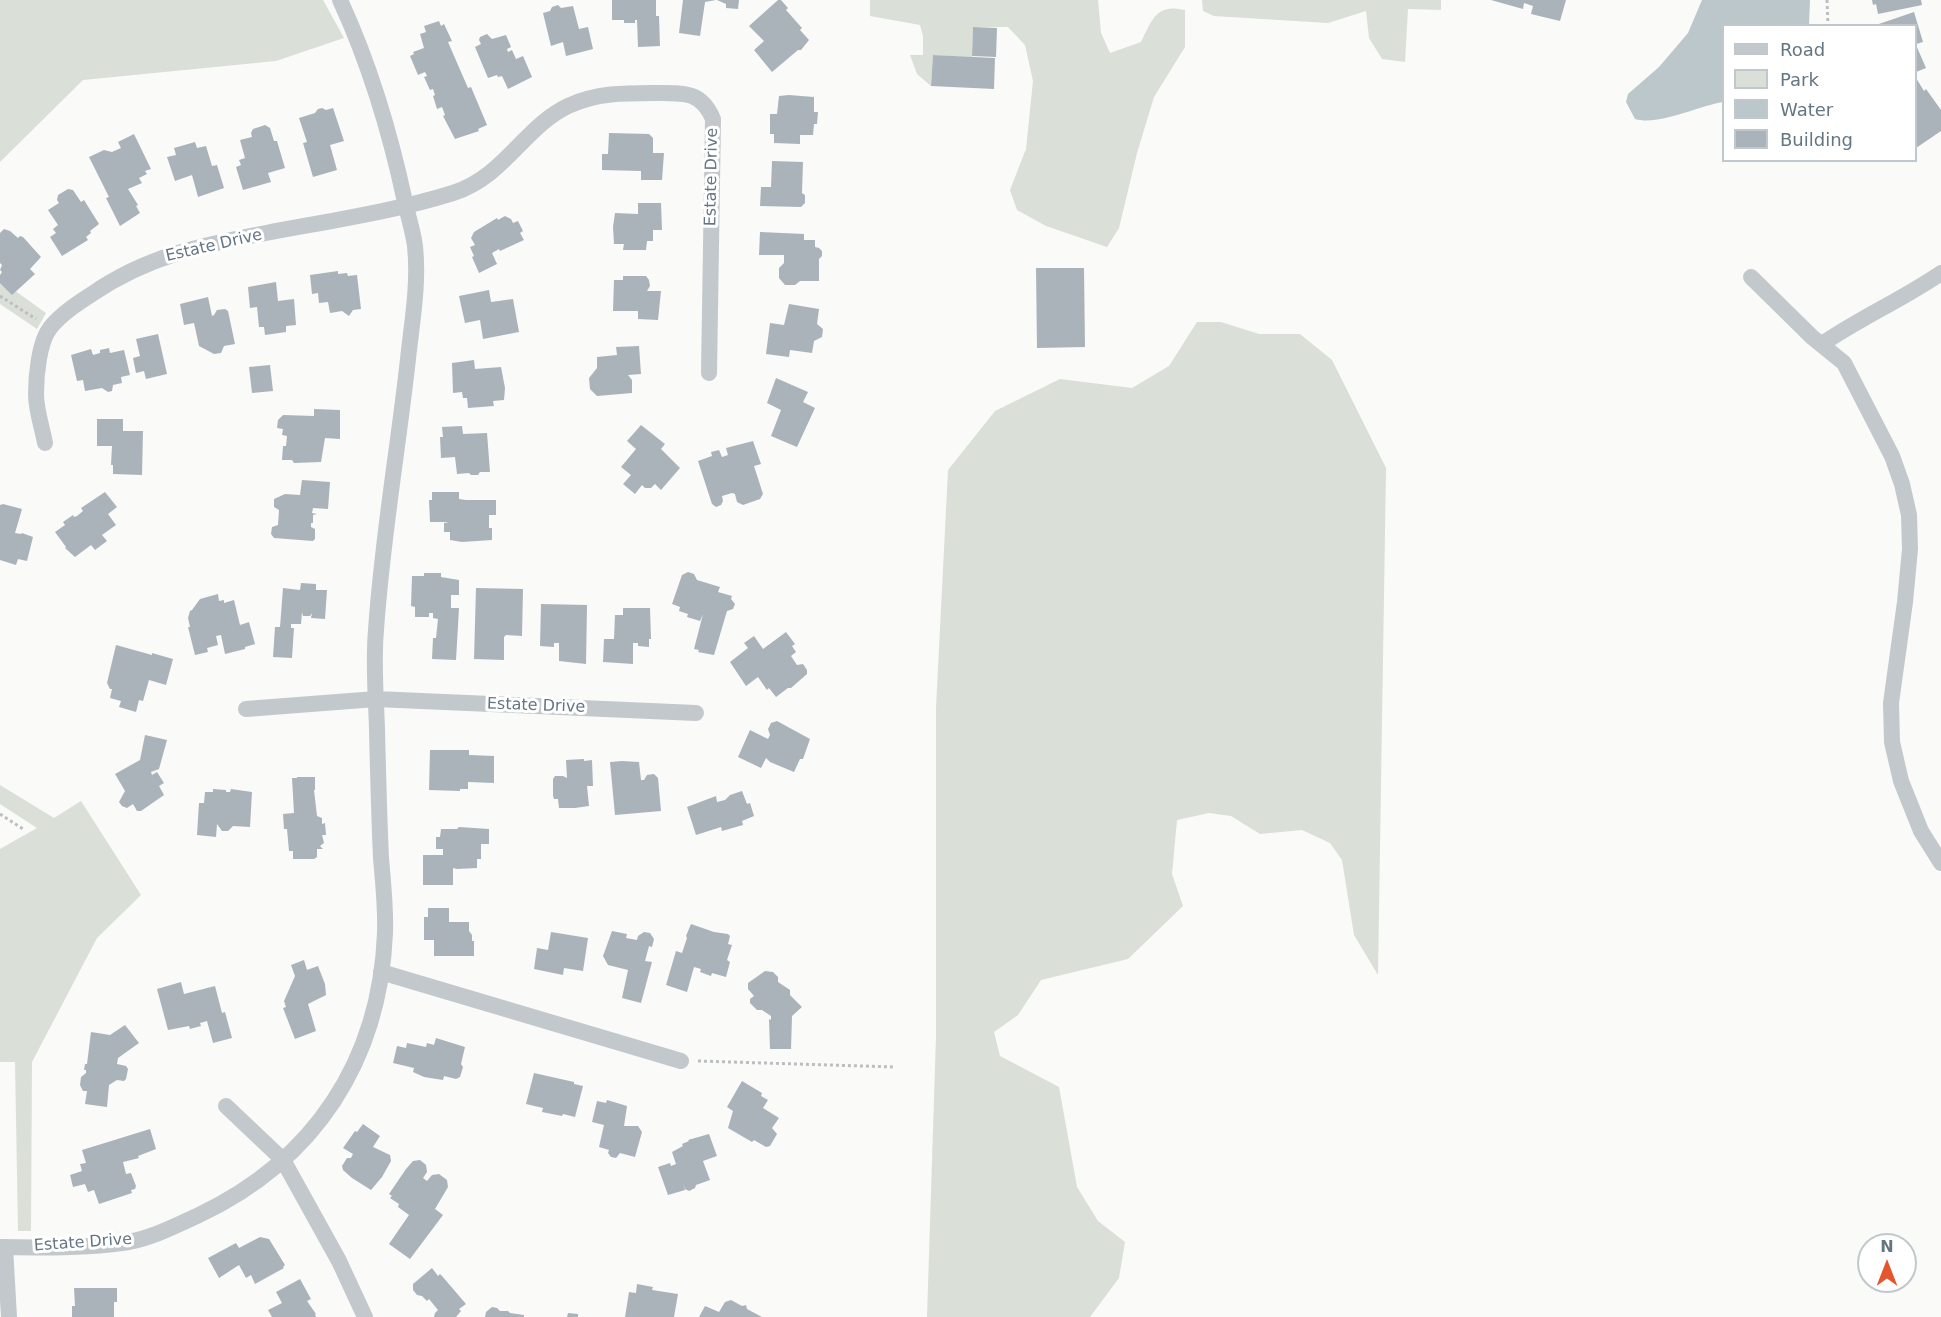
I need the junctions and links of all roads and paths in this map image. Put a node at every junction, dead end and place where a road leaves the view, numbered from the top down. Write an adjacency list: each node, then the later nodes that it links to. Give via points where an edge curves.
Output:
1 (340, 0): 4 (street, Estate Drive, via 377,94)
2 (1827, 0): 3 (path)
3 (1828, 24)
4 (406, 206): 8 (street, Estate Drive, via 169,255 113,280); 10 (street, Estate Drive, via 479,181 566,107 614,94 695,96 708,107 713,119); 12 (street, Estate Drive, via 415,244 415,299 382,560 375,634)
5 (1941, 273): 9 (street)
6 (1751, 277): 9 (street)
7 (0, 296): 8 (path)
8 (50, 329): 11 (street, Estate Drive, via 41,349 36,395)
9 (1822, 344): 17 (street, via 1844,363 1892,456 1902,484 1909,515 1910,549 1891,703 1892,742 1901,781 1921,831)
10 (709, 373)
11 (45, 443)
12 (376, 699): 13 (street, Estate Drive); 14 (street, Estate Drive); 18 (street, Estate Drive, via 385,932)
13 (246, 709)
14 (696, 712)
15 (0, 814): 16 (path)
16 (23, 829)
17 (1941, 863)
18 (381, 972): 19 (street); 22 (street, Estate Drive, via 367,1036 346,1080 330,1110)
19 (681, 1060): 20 (path)
20 (895, 1067)
21 (226, 1106): 22 (street)
22 (283, 1160): 23 (street, Estate Drive, via 230,1200 162,1232 130,1241); 25 (street, via 339,1261)
23 (2, 1247): 24 (street, Estate Drive)
24 (9, 1317)
25 (364, 1317)

